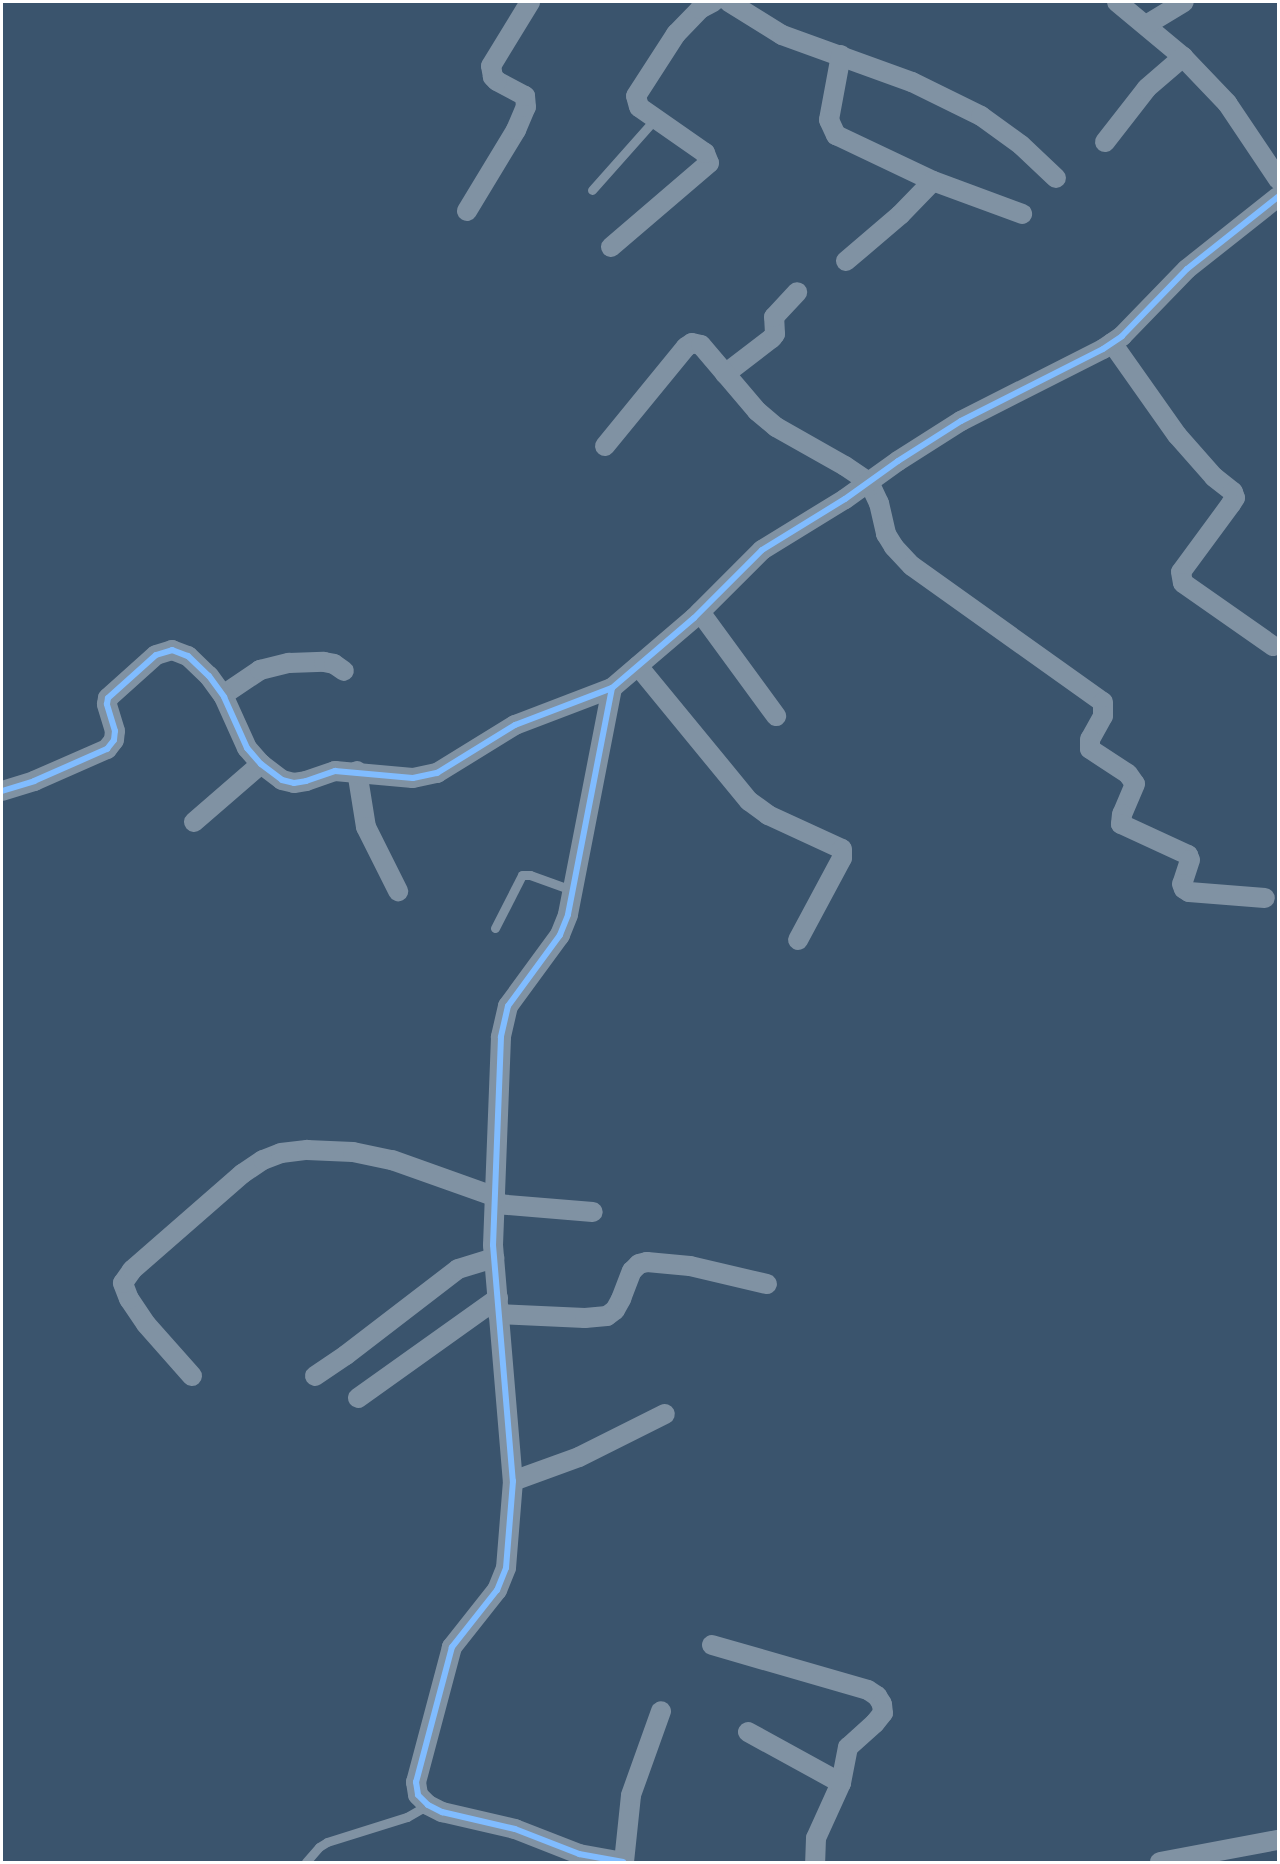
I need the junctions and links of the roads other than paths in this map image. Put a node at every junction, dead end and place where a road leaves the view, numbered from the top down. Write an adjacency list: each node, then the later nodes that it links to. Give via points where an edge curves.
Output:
1 (530, 2): 16 (street, via 491,66 497,81 525,96 526,107)
2 (713, 2): 9 (street, via 688,21 639,88 639,108)
3 (729, 2): 7 (street, via 782,35)
4 (1117, 2): 6 (street)
5 (1184, 2): 6 (street)
6 (1146, 25): 8 (street)
7 (841, 55): 11 (street, via 912,82 981,116 1021,145); 13 (street, via 829,120 832,131)
8 (1183, 57): 10 (street, via 1147,88); 12 (street, via 1227,103)
9 (656, 118): 14 (lane); 18 (street, via 705,153 709,163)
10 (1105, 142)
11 (1056, 178)
12 (1278, 179)
13 (933, 181): 17 (street); 19 (street)
14 (592, 190)
15 (1278, 197): 21 (street, via 1187,269)
16 (467, 211)
17 (1022, 214)
18 (611, 247)
19 (846, 261)
20 (797, 292): 22 (street, via 774,317 772,338)
21 (1112, 342): 24 (street, via 961,421); 26 (street, via 1177,435 1235,498 1181,572 1183,584)
22 (725, 374): 23 (street, via 701,345 692,343); 24 (street, via 776,427)
23 (605, 446)
24 (869, 482): 25 (street, via 762,550); 38 (street, via 886,534 903,558 1102,702 1103,716 1090,739 1090,749 1128,774 1135,784 1121,824 1188,855 1182,884 1189,892)
25 (700, 612): 27 (street); 31 (street)
26 (1273, 646)
27 (638, 666): 29 (street); 40 (street, via 749,801 768,815 842,849 842,858)
28 (344, 671): 30 (street, via 324,662 289,663 260,670)
29 (612, 688): 33 (street, via 515,725 437,773 413,778); 37 (street)
30 (223, 695): 32 (street, via 247,748); 34 (street, via 188,656 181,651 163,652 108,698 115,731 114,740 106,749)
31 (776, 716)
32 (261, 764): 33 (street, via 282,780 294,783 335,771); 35 (street)
33 (357, 771): 36 (street, via 366,827)
34 (2, 791)
35 (194, 822)
36 (398, 891)
37 (572, 891): 39 (lane, via 522,875); 41 (street, via 560,935 520,988 502,1021)
38 (1265, 898)
39 (495, 928)
40 (798, 940)
41 (496, 1200): 42 (street); 43 (street); 46 (street, via 392,1160 353,1152 307,1150 263,1160 132,1270 123,1283 146,1324)
42 (593, 1212)
43 (494, 1258): 45 (street); 47 (street, via 458,1269)
44 (767, 1284): 45 (street, via 690,1266 648,1262 632,1271 615,1310 607,1316 585,1318)
45 (498, 1306): 48 (street); 50 (street)
46 (192, 1376)
47 (315, 1376)
48 (358, 1398)
49 (665, 1414): 50 (street, via 579,1457)
50 (513, 1481): 55 (street, via 503,1580 452,1647 418,1768 418,1795)
51 (712, 1645): 54 (street, via 868,1690 877,1696 883,1713 848,1747)
52 (660, 1711): 58 (street, via 631,1795)
53 (748, 1732): 54 (street)
54 (841, 1783): 59 (street, via 816,1838)
55 (428, 1805): 57 (lane, via 407,1817 327,1842); 58 (street, via 442,1812 515,1829 561,1848)
56 (1278, 1840): 60 (street)
57 (306, 1863)
58 (623, 1863)
59 (815, 1863)
60 (1160, 1863)

